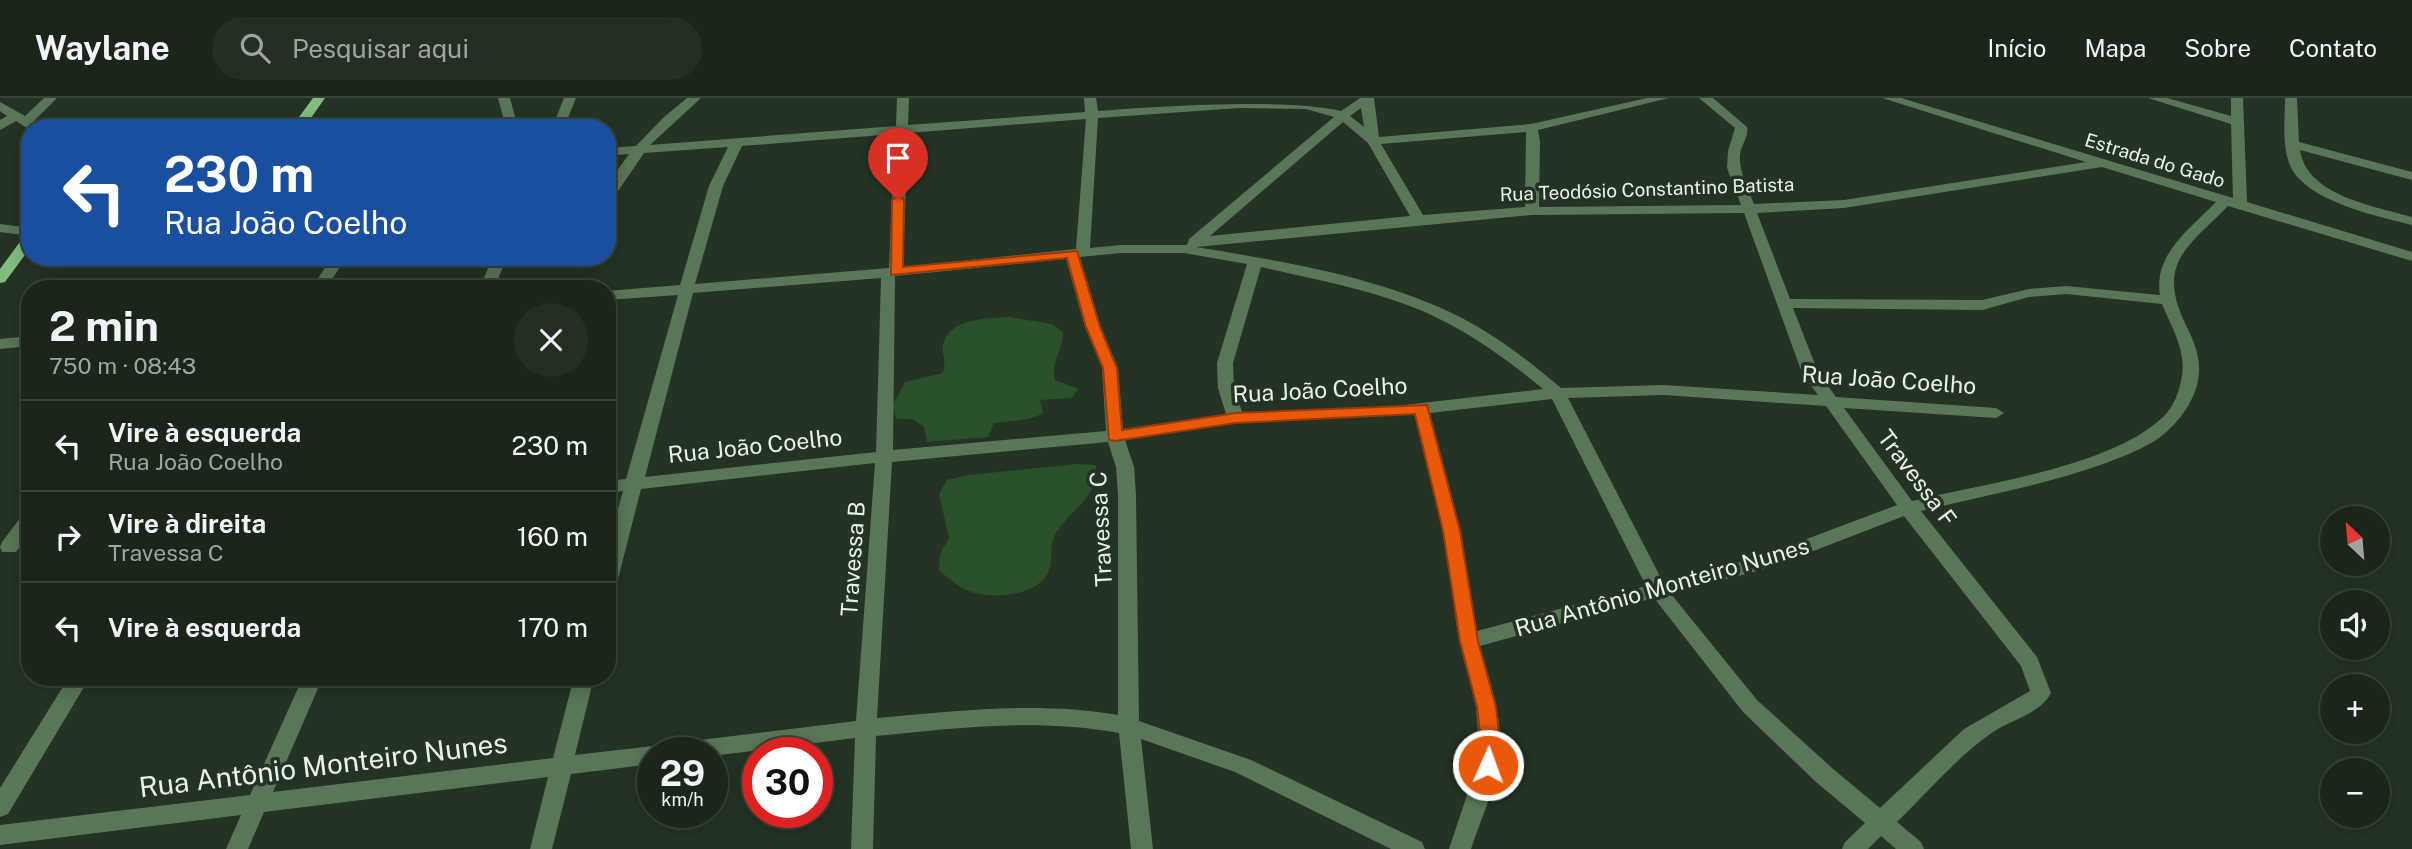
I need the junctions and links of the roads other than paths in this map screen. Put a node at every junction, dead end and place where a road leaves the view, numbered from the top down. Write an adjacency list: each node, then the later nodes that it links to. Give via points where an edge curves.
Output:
1 (51, 98): 20 (street)
2 (319, 98): 21 (main road)
3 (504, 98): 22 (street)
4 (570, 98): 23 (street)
5 (695, 98): 32 (street)
6 (903, 98): 27 (street, Travessa B)
7 (1090, 98): 18 (street, Travessa C)
8 (1367, 98): 17 (street); 29 (street)
9 (1663, 98): 28 (street)
10 (1705, 98): 38 (street, Travessa F, via 1741,127 1734,168)
11 (1888, 98): 34 (street, Estrada do Gado)
12 (2154, 98): 24 (street)
13 (2237, 98): 24 (street)
14 (2291, 98): 31 (street)
15 (1226, 101): 17 (street, via 1296,106); 18 (street)
16 (0, 106): 19 (street)
17 (1342, 116): 29 (street); 44 (street)
18 (1092, 117): 27 (street); 46 (street, Travessa C)
19 (21, 119)
20 (29, 119)
21 (304, 119)
22 (510, 119)
23 (562, 119)
24 (2238, 122): 37 (street)
25 (21, 123): 26 (street)
26 (0, 126)
27 (900, 128): 30 (street); 49 (street, Travessa B)
28 (1531, 128): 29 (street); 39 (street)
29 (1373, 141): 40 (street)
30 (736, 144): 32 (street); 51 (street, via 716,186)
31 (2292, 144): 35 (street); 41 (street, via 2299,170 2314,183 2358,205)
32 (638, 150): 33 (street); 36 (street)
33 (616, 151)
34 (2099, 164): 37 (street, Estrada do Gado); 38 (street, Rua Teodósio Constantino Batista, via 1853,203)
35 (2412, 176)
36 (616, 181)
37 (2232, 204): 47 (street, Estrada do Gado); 53 (street, Rua Antônio Monteiro Nunes, via 2173,257 2166,274)
38 (1747, 209): 39 (street, Rua Teodósio Constantino Batista); 54 (street, Travessa F)
39 (1532, 211): 40 (street, Rua Teodósio Constantino Batista)
40 (1418, 219): 44 (street, Rua Teodósio Constantino Batista)
41 (2412, 221)
42 (0, 228): 43 (street)
43 (21, 231)
44 (1189, 245): 46 (street, Rua Teodósio Constantino Batista); 48 (street)
45 (21, 251): 50 (main road)
46 (1077, 253): 49 (street, Rua Teodósio Constantino Batista); 62 (street, Travessa C, via 1093,327 1110,368)
47 (2412, 257)
48 (1255, 261): 57 (street, via 1357,285 1454,320 1516,358); 61 (street, via 1225,363 1226,388)
49 (892, 272): 51 (street, Rua Teodósio Constantino Batista); 63 (street, Travessa B)
50 (0, 279)
51 (687, 289): 52 (street, Rua Teodósio Constantino Batista); 64 (street)
52 (616, 295)
53 (2169, 300): 54 (street, via 2066,290 2029,293 1982,305); 66 (street, Rua Antônio Monteiro Nunes, via 2192,364 2191,377 2179,407 2158,431 2090,461)
54 (1784, 303): 58 (street, Travessa F, via 1810,373)
55 (21, 342): 56 (street)
56 (0, 344)
57 (1558, 393): 58 (street, Rua João Coelho, via 1664,390); 59 (street, Rua João Coelho); 70 (street)
58 (1829, 401): 60 (street, Rua João Coelho); 66 (street, Travessa F)
59 (1421, 408): 61 (street, Rua João Coelho); 71 (street, via 1452,531)
60 (1996, 412)
61 (1236, 418): 62 (street, Rua João Coelho)
62 (1115, 436): 63 (street, Rua João Coelho); 75 (street, Travessa C, via 1125,467 1127,495)
63 (884, 456): 64 (street, Rua João Coelho); 76 (street, Travessa B)
64 (632, 484): 65 (street, Rua João Coelho); 69 (street)
65 (616, 486)
66 (1908, 508): 70 (street, Rua Antônio Monteiro Nunes, via 1780,557); 82 (street, Travessa F, via 2031,663 2041,693 1972,735)
67 (21, 528): 68 (street)
68 (4, 547)
69 (616, 547)
70 (1658, 590): 71 (street, Rua Antônio Monteiro Nunes); 82 (street, via 1750,706)
71 (1469, 641): 89 (street, via 1486,707 1488,765)
72 (74, 686): 81 (street)
73 (309, 686): 80 (street)
74 (582, 686): 79 (street)
75 (1129, 726): 76 (street, via 1046,716); 87 (street, Travessa C); 88 (street, via 1243,766)
76 (866, 729): 77 (street); 86 (street, Travessa B)
77 (728, 746)
78 (637, 757): 79 (street, Rua Antônio Monteiro Nunes)
79 (561, 767): 80 (street, Rua Antônio Monteiro Nunes); 85 (street)
80 (258, 802): 83 (street, Rua Antônio Monteiro Nunes); 84 (street)
81 (0, 807)
82 (1879, 822): 90 (street); 91 (street)
83 (0, 835)
84 (237, 849)
85 (541, 849)
86 (862, 849)
87 (1142, 849)
88 (1413, 849)
89 (1460, 849)
90 (1853, 849)
91 (1913, 849)

